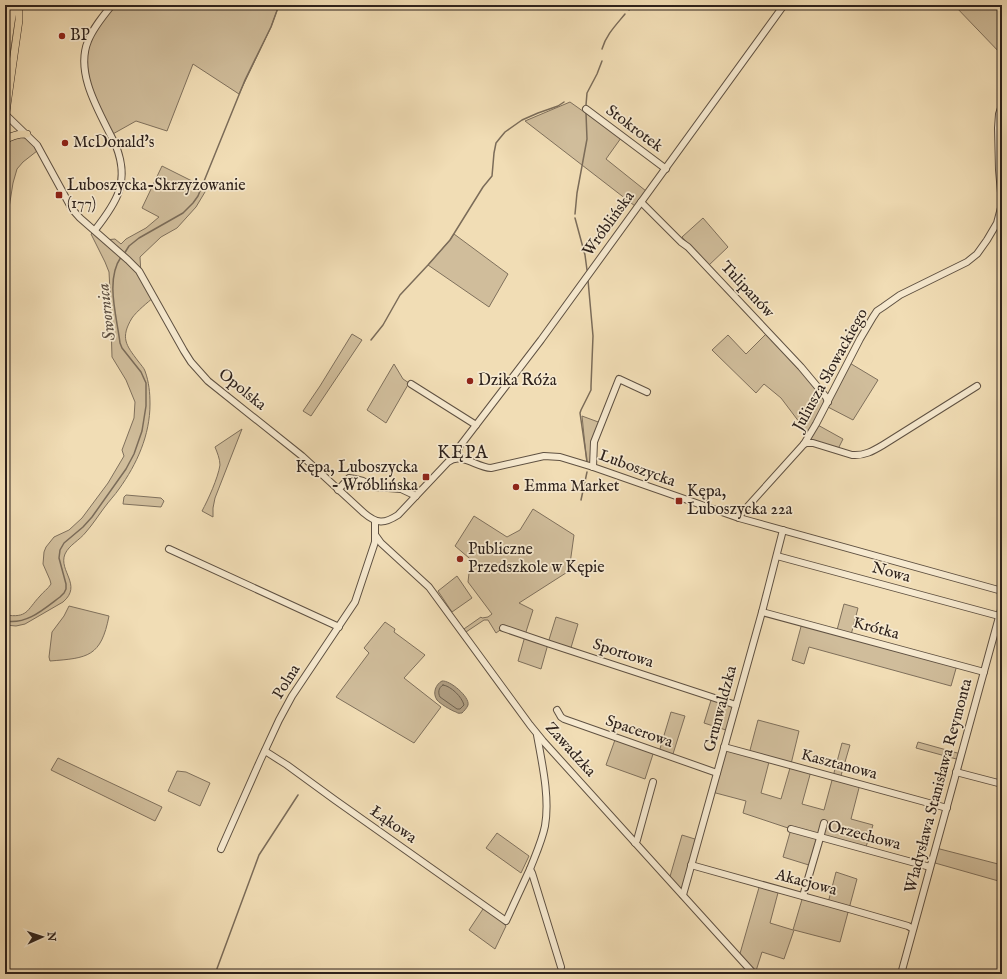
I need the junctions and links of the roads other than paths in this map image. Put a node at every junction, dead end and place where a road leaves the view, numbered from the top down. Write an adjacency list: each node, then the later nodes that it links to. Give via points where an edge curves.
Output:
1 (14, 5): 5 (main road)
2 (19, 5): 8 (main road)
3 (112, 5): 13 (street, via 93,31 84,52 88,86 116,146 122,168 120,190 111,210)
4 (784, 5): 11 (street, Wróblińska)
5 (5, 62)
6 (1002, 105): 17 (street, Juliusza Słowackiego, via 998,128 1002,204 987,240 977,254 967,262 900,295 873,317)
7 (586, 109): 11 (street, Stokrotek)
8 (5, 116): 9 (street, Opolska)
9 (27, 134): 10 (main road, via 14,135); 13 (street, Opolska, via 41,151 72,209)
10 (5, 141)
11 (666, 169): 12 (street, Wróblińska)
12 (641, 202): 17 (street, Tulipanów, via 688,247 791,357); 18 (street, Wróblińska)
13 (95, 230): 22 (street, Opolska, via 141,274 184,351 202,374 219,391 302,456)
14 (411, 384): 18 (street)
15 (977, 386): 19 (street, via 866,454 848,455 810,443)
16 (647, 392): 21 (street, via 619,379 594,442)
17 (828, 402): 19 (street, Juliusza Słowackiego)
18 (476, 425): 20 (street, Wróblińska, via 460,446)
19 (804, 444): 24 (street, Juliusza Słowackiego)
20 (456, 458): 21 (street, Luboszycka, via 491,468 550,456 570,459); 23 (street, via 448,462)
21 (593, 467): 24 (street, Luboszycka)
22 (338, 490): 23 (street, via 349,478 375,487 401,489); 25 (street, Opolska)
23 (416, 496): 25 (street, via 394,518 382,522)
24 (739, 518): 26 (street, Luboszycka)
25 (375, 521): 27 (street)
26 (784, 530): 29 (street, Grunwaldzka); 30 (street, Luboszycka)
27 (376, 534): 34 (street, Polna, via 356,600); 39 (street, Zawadzka, via 380,543 429,587)
28 (170, 549): 34 (street)
29 (777, 556): 32 (street, Grunwaldzka); 33 (street, Nowa)
30 (1002, 591)
31 (1002, 606): 33 (street, Władysława Stanisława Reymonta)
32 (762, 612): 36 (street, Krótka); 37 (street, Grunwaldzka)
33 (999, 616): 36 (street, Władysława Stanisława Reymonta)
34 (339, 628): 41 (street, Polna, via 292,696)
35 (503, 628): 37 (street, Sportowa)
36 (984, 672): 42 (street, Władysława Stanisława Reymonta)
37 (736, 705): 40 (street, Grunwaldzka)
38 (557, 710): 43 (street, Spacerowa, via 564,719)
39 (537, 733): 50 (street, Zawadzka); 54 (street, via 545,782 546,817 544,832)
40 (724, 747): 43 (street, Grunwaldzka); 46 (street, Kasztanowa)
41 (265, 751): 51 (street, Polna); 54 (street, Łąkowa, via 506,921)
42 (956, 772): 45 (street); 46 (street, Władysława Stanisława Reymonta)
43 (717, 773): 52 (street, Grunwaldzka)
44 (653, 782): 50 (street)
45 (1002, 784)
46 (947, 808): 53 (street, Władysława Stanisława Reymonta)
47 (824, 823): 49 (street)
48 (791, 829): 49 (street, Orzechowa)
49 (820, 838): 53 (street, Orzechowa); 56 (street)
50 (635, 843): 55 (street, Zawadzka)
51 (221, 849)
52 (691, 865): 55 (street, Grunwaldzka); 56 (street, Akacjowa)
53 (930, 868): 57 (street, Władysława Stanisława Reymonta)
54 (530, 870): 58 (street)
55 (683, 895): 59 (street, Zawadzka)
56 (803, 896): 57 (street, Akacjowa)
57 (913, 929): 60 (street, Władysława Stanisława Reymonta)
58 (561, 967)
59 (754, 974)
60 (901, 974)

